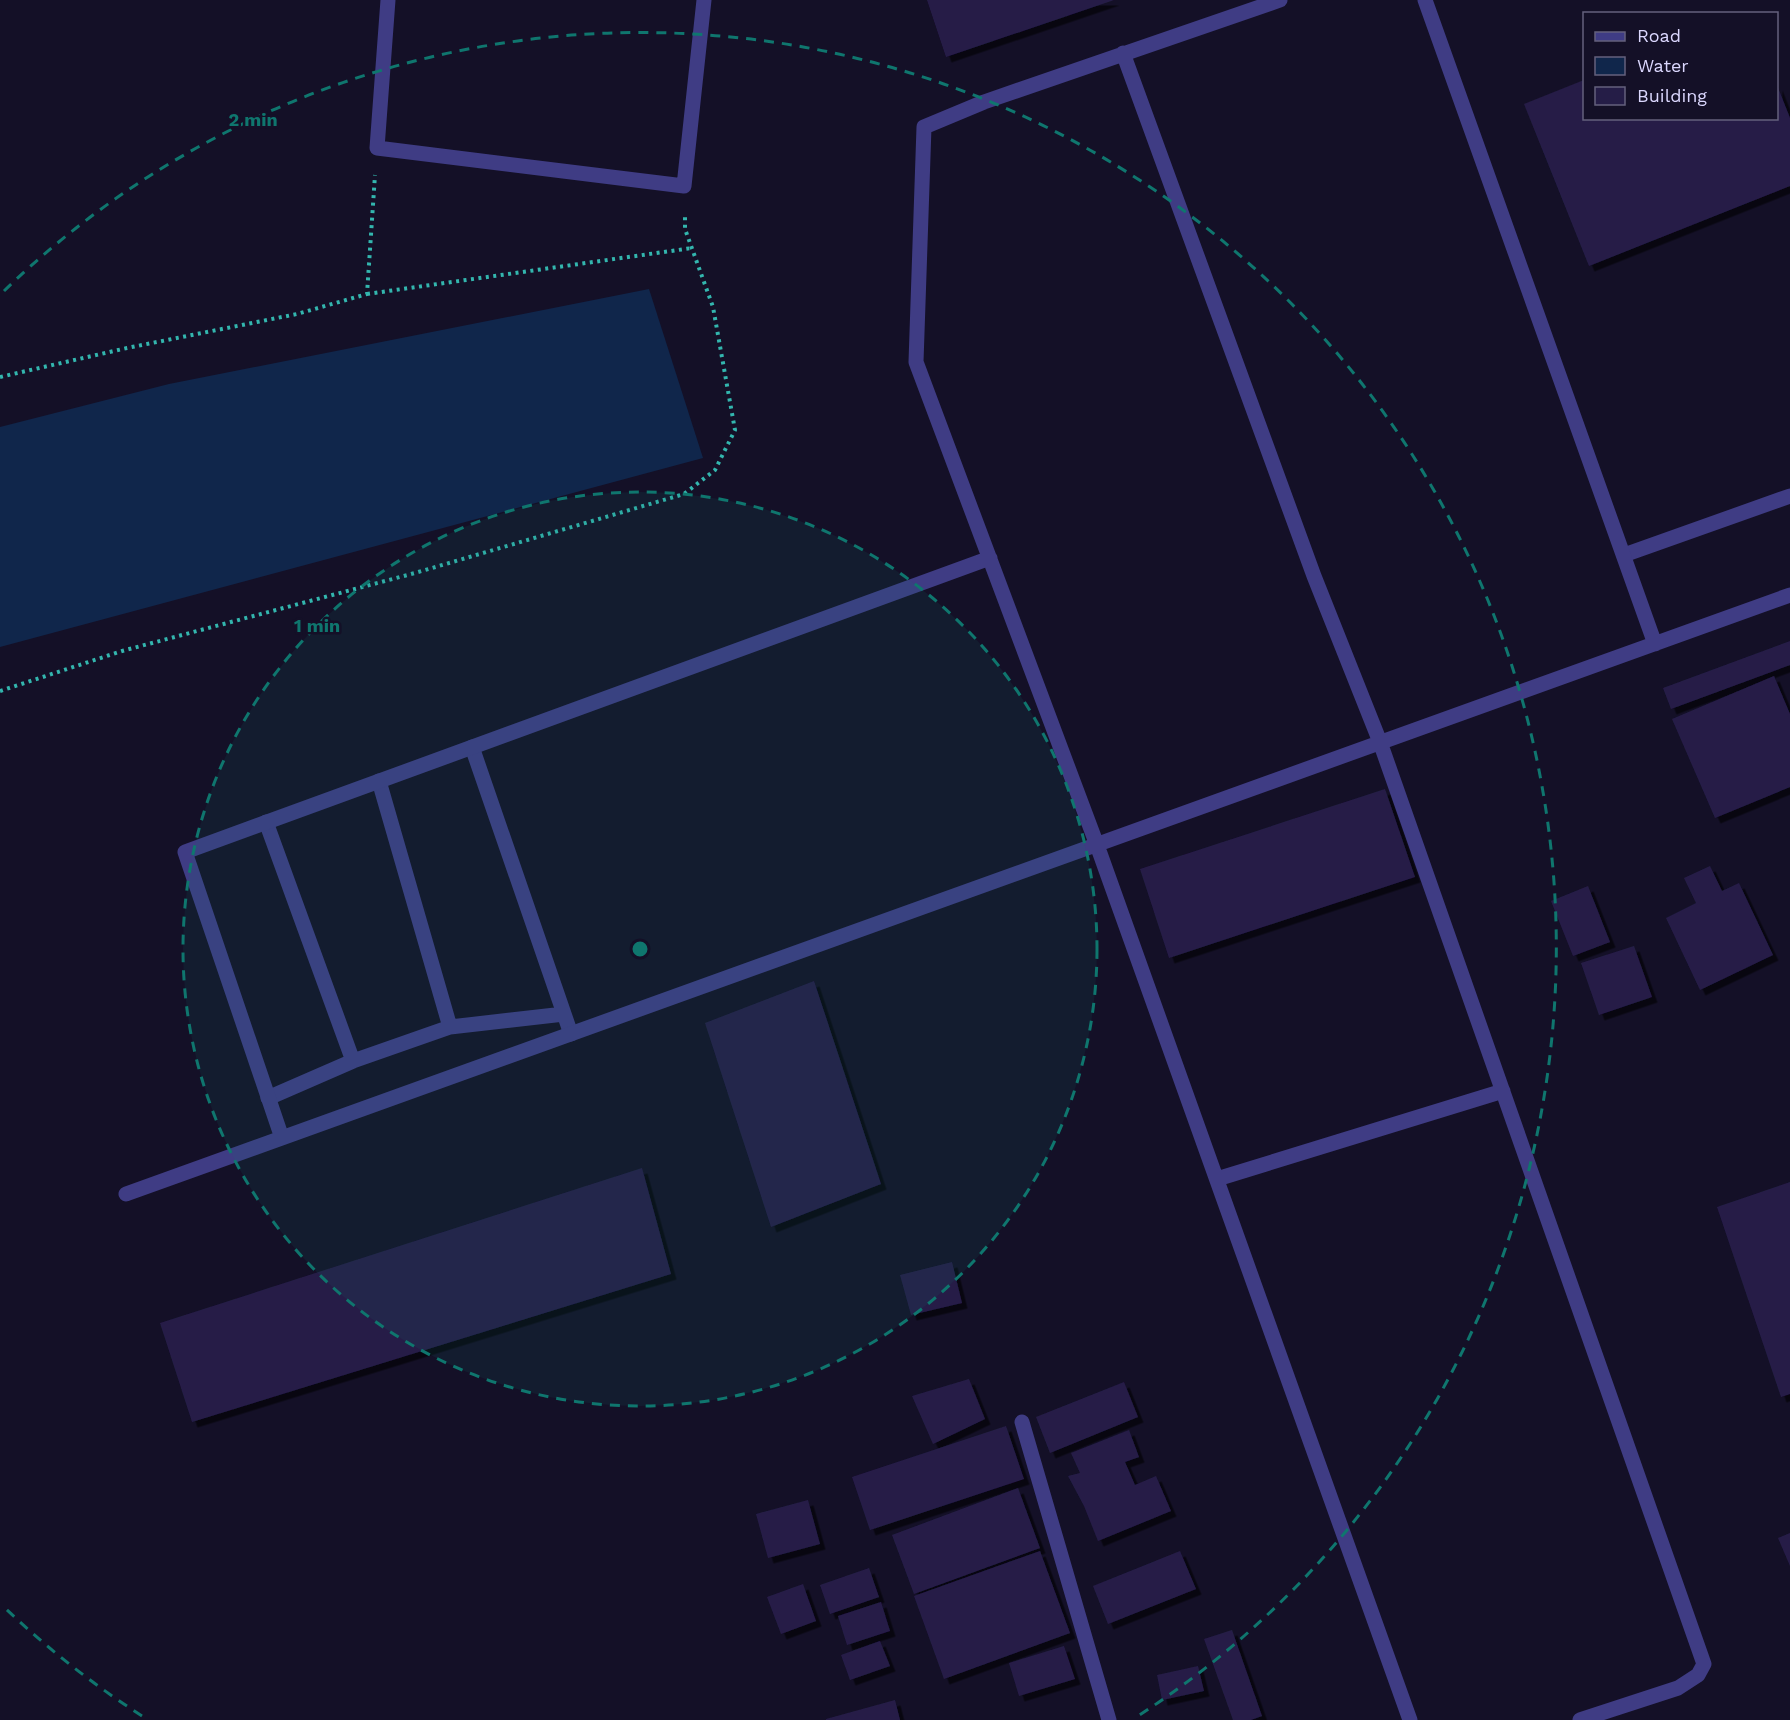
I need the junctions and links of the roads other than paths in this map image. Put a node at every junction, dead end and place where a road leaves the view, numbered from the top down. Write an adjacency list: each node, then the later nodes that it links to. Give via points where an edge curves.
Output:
1 (387, 0): 2 (street, via 377,148 684,186)
2 (704, 0)
3 (1280, 0): 5 (street)
4 (1425, 0): 7 (street)
5 (1123, 53): 8 (street, via 924,127 916,362); 11 (street, via 1314,576)
6 (1790, 496): 7 (street)
7 (1624, 555): 10 (street)
8 (990, 558): 12 (street); 15 (street)
9 (1790, 595): 10 (street)
10 (1656, 644): 11 (street)
11 (1380, 742): 15 (street); 20 (street)
12 (472, 747): 13 (street); 16 (street)
13 (379, 781): 14 (street); 17 (street)
14 (266, 822): 19 (street); 21 (street, via 184,852)
15 (1097, 844): 18 (street); 23 (street)
16 (564, 1014): 17 (street); 18 (street)
17 (450, 1027): 19 (street)
18 (571, 1034): 22 (street)
19 (353, 1061): 21 (street)
20 (1503, 1091): 23 (street); 28 (street, via 1704,1665 1698,1675 1678,1688)
21 (268, 1098): 22 (street)
22 (282, 1138): 24 (street)
23 (1217, 1179): 27 (street)
24 (126, 1194)
25 (1022, 1422): 26 (street)
26 (1109, 1720)
27 (1410, 1720)
28 (1580, 1720)

